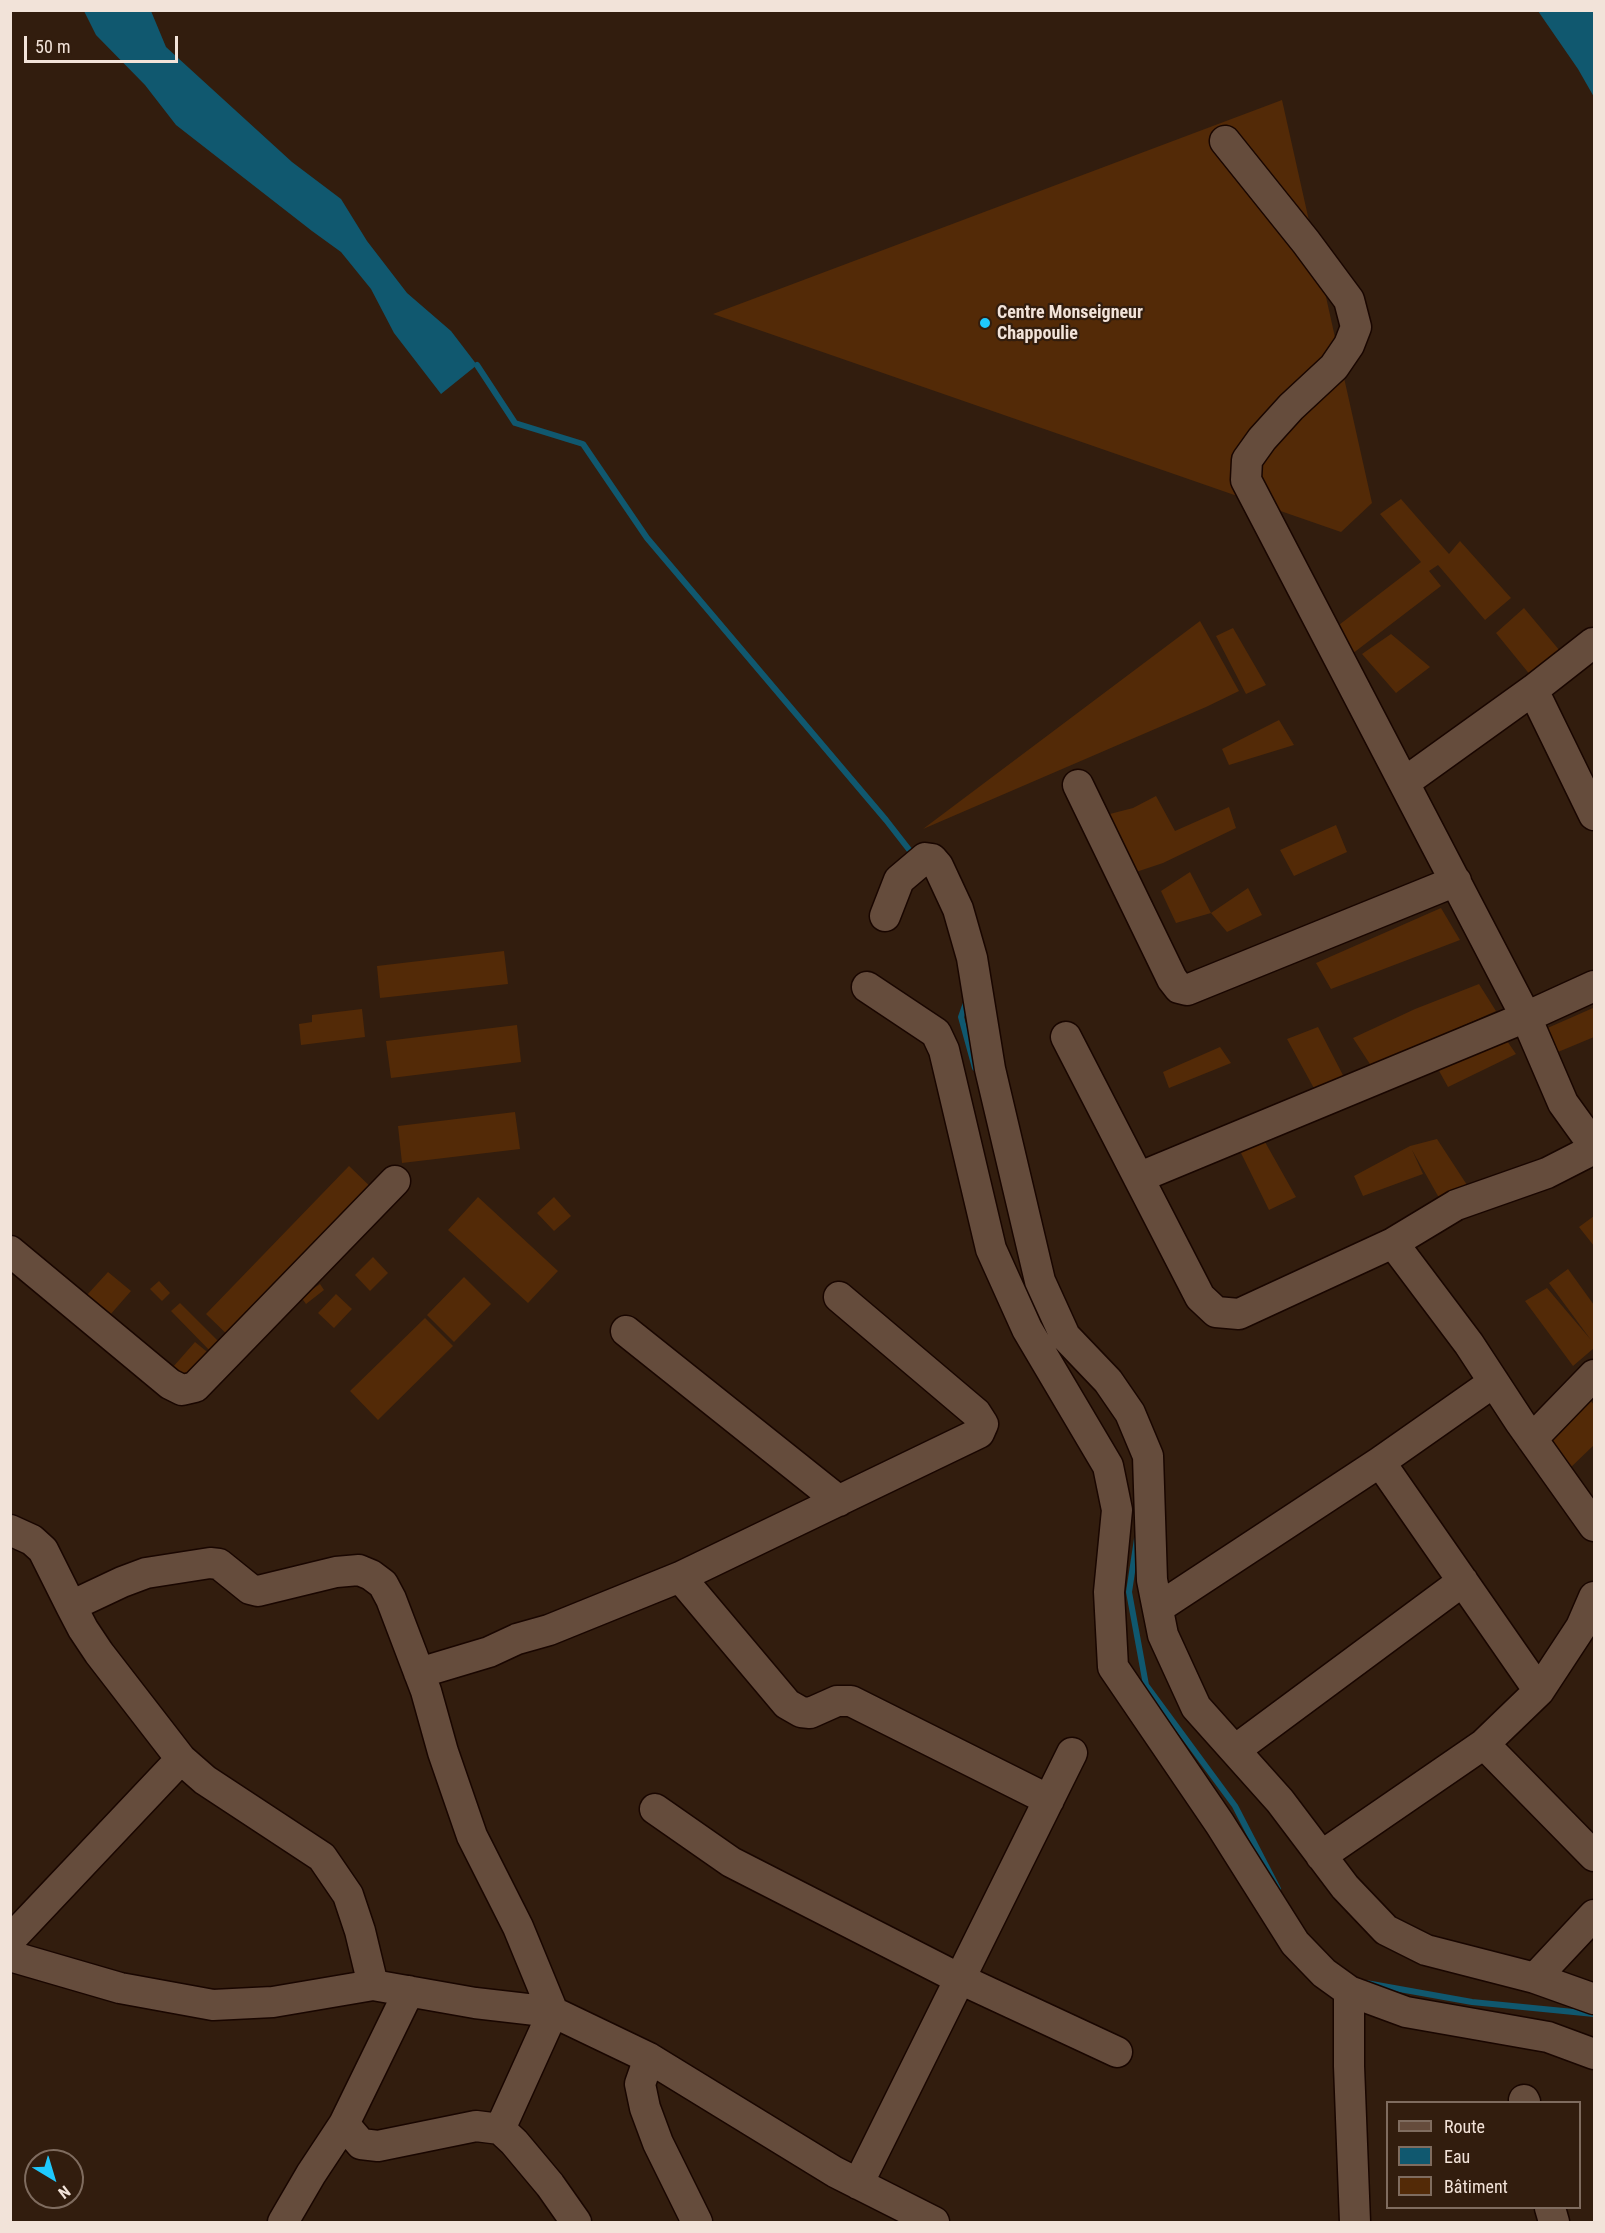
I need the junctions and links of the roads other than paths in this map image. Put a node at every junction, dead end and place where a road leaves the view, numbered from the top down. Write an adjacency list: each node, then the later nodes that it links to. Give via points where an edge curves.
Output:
1 (1225, 141): 4 (street, via 1349,300 1356,327 1349,345 1334,367 1262,439 1247,460 1246,480)
2 (1593, 643): 3 (street)
3 (1533, 690): 4 (street); 6 (street)
4 (1405, 782): 7 (street)
5 (1078, 785): 7 (street, via 1179,988 1187,990)
6 (1594, 815)
7 (1456, 881): 11 (street)
8 (885, 916): 31 (street, via 899,880 925,858 932,859 958,909 972,958 990,1069 1041,1281 1065,1336 1130,1413 1148,1456 1152,1580)
9 (1594, 986): 11 (street)
10 (867, 987): 50 (street, via 936,1033 944,1050 991,1249 1027,1329 1108,1466 1117,1509 1109,1592 1113,1667 1295,1943)
11 (1526, 1017): 13 (street, via 1563,1103); 14 (street)
12 (1066, 1037): 14 (street)
13 (1594, 1147): 16 (street, via 1547,1173 1456,1205)
14 (1140, 1177): 16 (street, via 1200,1297 1216,1312 1239,1314)
15 (395, 1181): 17 (street, via 195,1387 182,1390)
16 (1394, 1243): 21 (street)
17 (10, 1251)
18 (839, 1297): 24 (street, via 976,1413 983,1424 979,1433)
19 (626, 1331): 24 (street)
20 (1594, 1375): 22 (street)
21 (1494, 1382): 22 (street); 23 (street)
22 (1532, 1439): 25 (street)
23 (1380, 1462): 28 (street); 31 (street)
24 (839, 1501): 27 (street)
25 (1594, 1526)
26 (10, 1530): 30 (street, via 44,1550)
27 (680, 1577): 33 (street, via 549,1630); 39 (street, via 787,1704 810,1713 837,1701 851,1701)
28 (1463, 1581): 34 (street); 36 (street)
29 (1594, 1597): 32 (street)
30 (71, 1606): 33 (street, via 146,1573 210,1563 219,1564 258,1591 359,1570 383,1584); 38 (street, via 99,1653)
31 (1158, 1608): 36 (street, via 1163,1635 1196,1707)
32 (1588, 1635): 34 (street)
33 (419, 1673): 52 (street, via 472,1836 518,1927)
34 (1539, 1691): 35 (street)
35 (1484, 1744): 41 (street); 42 (street)
36 (1235, 1750): 41 (street)
37 (1072, 1753): 39 (street)
38 (181, 1759): 44 (street); 48 (street, via 213,1785 322,1857 348,1895)
39 (1049, 1800): 47 (street)
40 (655, 1809): 47 (street, via 731,1862)
41 (1321, 1856): 46 (street, via 1386,1930 1426,1950)
42 (1594, 1856)
43 (1594, 1915): 46 (street)
44 (10, 1940)
45 (10, 1956): 48 (street, via 120,1988 213,2005 273,2002)
46 (1535, 1978): 51 (street)
47 (960, 1979): 53 (street); 58 (street)
48 (374, 1985): 49 (street)
49 (409, 1991): 52 (street); 56 (street)
50 (1349, 1992): 54 (street, via 1406,2012 1548,2037); 63 (street)
51 (1594, 1999)
52 (553, 2012): 55 (street); 57 (street)
53 (1116, 2052)
54 (1594, 2054)
55 (649, 2058): 58 (street); 61 (street, via 640,2084 645,2108)
56 (344, 2124): 57 (street, via 361,2144 378,2146 476,2126); 59 (street)
57 (500, 2129): 60 (street, via 550,2185)
58 (858, 2184): 62 (street)
59 (284, 2223)
60 (576, 2223)
61 (698, 2223)
62 (934, 2223)
63 (1355, 2223)

